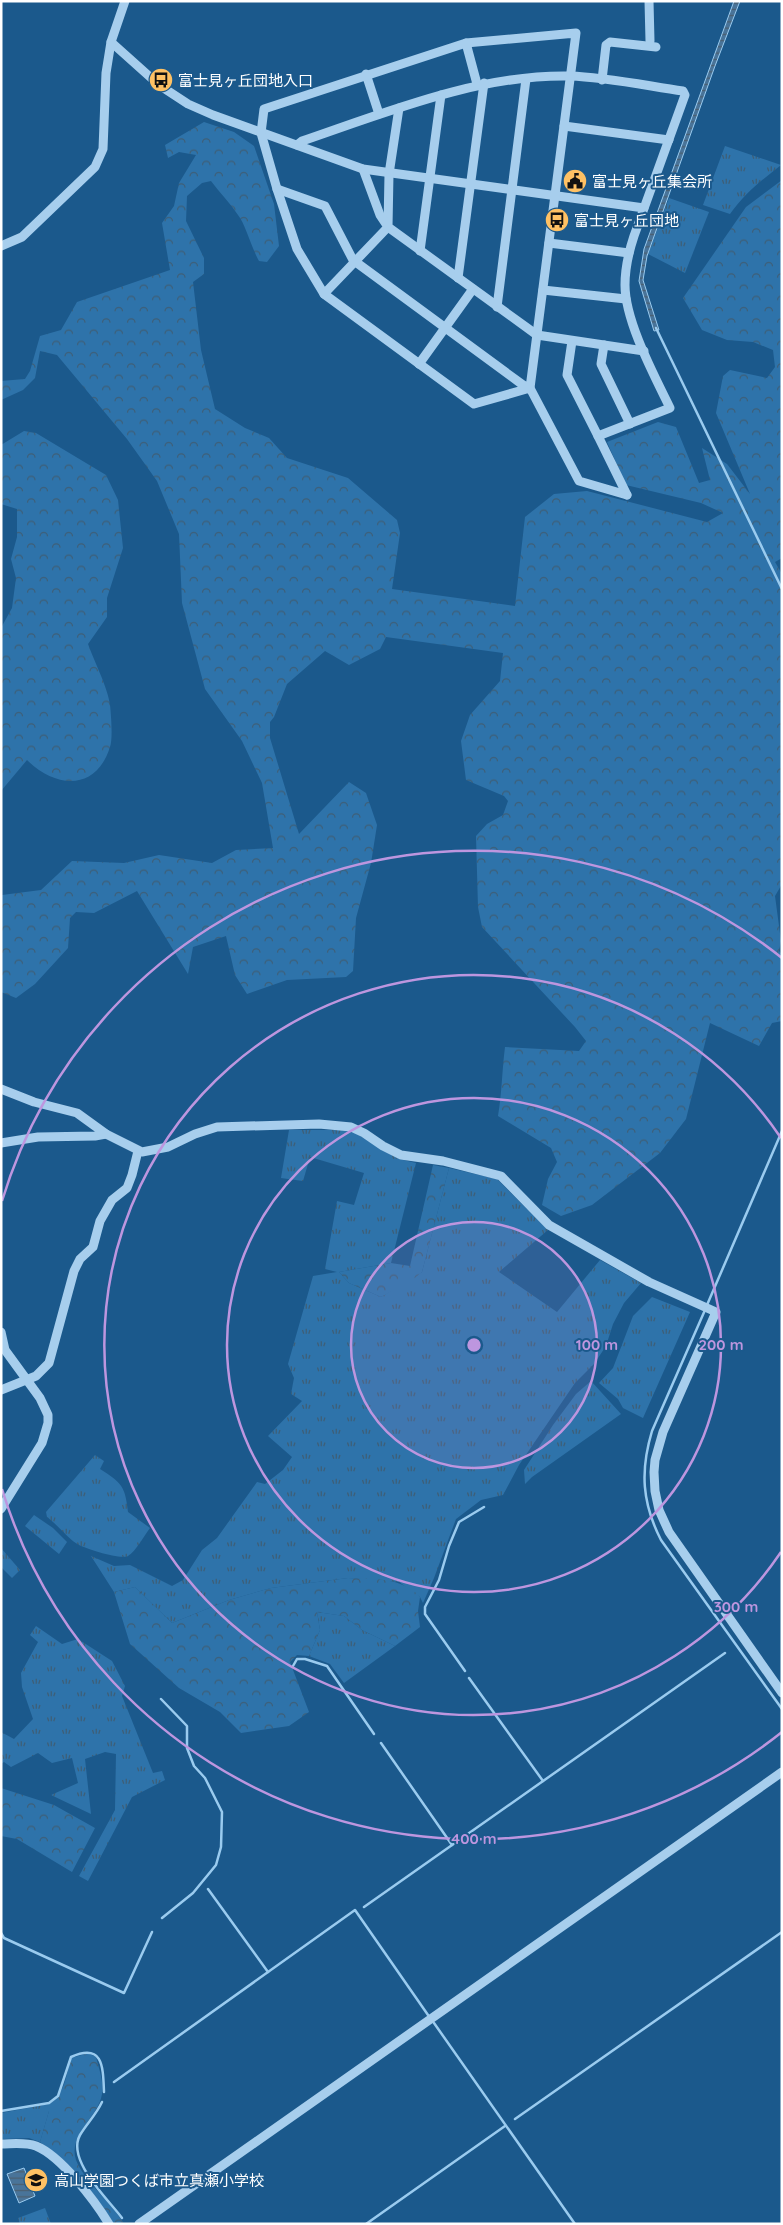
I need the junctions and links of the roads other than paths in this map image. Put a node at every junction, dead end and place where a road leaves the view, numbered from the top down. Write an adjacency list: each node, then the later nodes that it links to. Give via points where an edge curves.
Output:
1 (125, 1): 3 (street)
2 (649, 1): 8 (street, via 653,44 610,42 606,45)
3 (111, 42): 14 (street, via 170,93 213,115); 27 (street, via 103,149 95,167 22,237)
4 (466, 43): 5 (street); 6 (street, via 573,32 576,33); 9 (street)
5 (366, 74): 12 (street); 14 (street, via 267,106 263,111)
6 (570, 76): 7 (street); 8 (street); 13 (street)
7 (526, 79): 9 (street); 22 (street)
8 (602, 80): 15 (street, via 683,91 685,95)
9 (481, 84): 10 (street); 20 (street)
10 (441, 95): 11 (street); 19 (street)
11 (398, 108): 12 (street); 18 (street)
12 (379, 114): 16 (street)
13 (564, 126): 15 (street); 23 (street)
14 (261, 132): 16 (street); 21 (street)
15 (668, 140): 24 (street)
16 (297, 145): 17 (street)
17 (363, 169): 18 (street); 25 (street, via 380,215)
18 (389, 174): 19 (street); 25 (street)
19 (430, 180): 20 (street); 28 (street)
20 (471, 185): 22 (street); 31 (street)
21 (277, 189): 30 (street, via 326,206); 34 (street, via 297,249)
22 (512, 190): 23 (street); 36 (street)
23 (556, 196): 24 (street); 26 (street)
24 (644, 208): 29 (street)
25 (388, 227): 28 (street); 30 (street)
26 (549, 243): 29 (street); 33 (street)
27 (1, 246)
28 (420, 251): 31 (street)
29 (629, 253): 35 (street)
30 (355, 262): 34 (street); 37 (street)
31 (458, 278): 32 (street)
32 (473, 290): 36 (street); 37 (street)
33 (543, 290): 35 (street); 38 (street)
34 (324, 294): 42 (street)
35 (626, 299): 41 (street)
36 (497, 307): 38 (street)
37 (445, 328): 42 (street); 43 (street)
38 (537, 335): 39 (street); 43 (street)
39 (572, 341): 40 (street); 45 (street, via 567,375)
40 (604, 345): 41 (street); 44 (street, via 601,364)
41 (644, 351): 44 (street, via 670,408)
42 (419, 364): 43 (street, via 474,404)
43 (530, 388): 45 (street, via 579,482 627,495)
44 (630, 424): 45 (street)
45 (598, 436)
46 (1, 1089): 47 (street, via 77,1113)
47 (106, 1134): 48 (street, via 38,1137); 49 (street)
48 (1, 1143)
49 (138, 1151): 51 (street, via 127,1188 112,1200 100,1221 92,1247 80,1258 74,1270 49,1363); 54 (street, via 161,1149 217,1128 300,1124 351,1127 401,1155 501,1176 549,1226 649,1282 716,1312 658,1450 655,1491 669,1532)
50 (1, 1332): 51 (street, via 5,1350)
51 (29, 1380): 52 (street); 53 (street, via 43,1404 48,1423 42,1443)
52 (1, 1390)
53 (1, 1509)
54 (782, 1693)
55 (782, 1772): 58 (street)
56 (1, 2144): 57 (street, via 34,2145 43,2150 88,2194)
57 (110, 2224)
58 (139, 2224)

